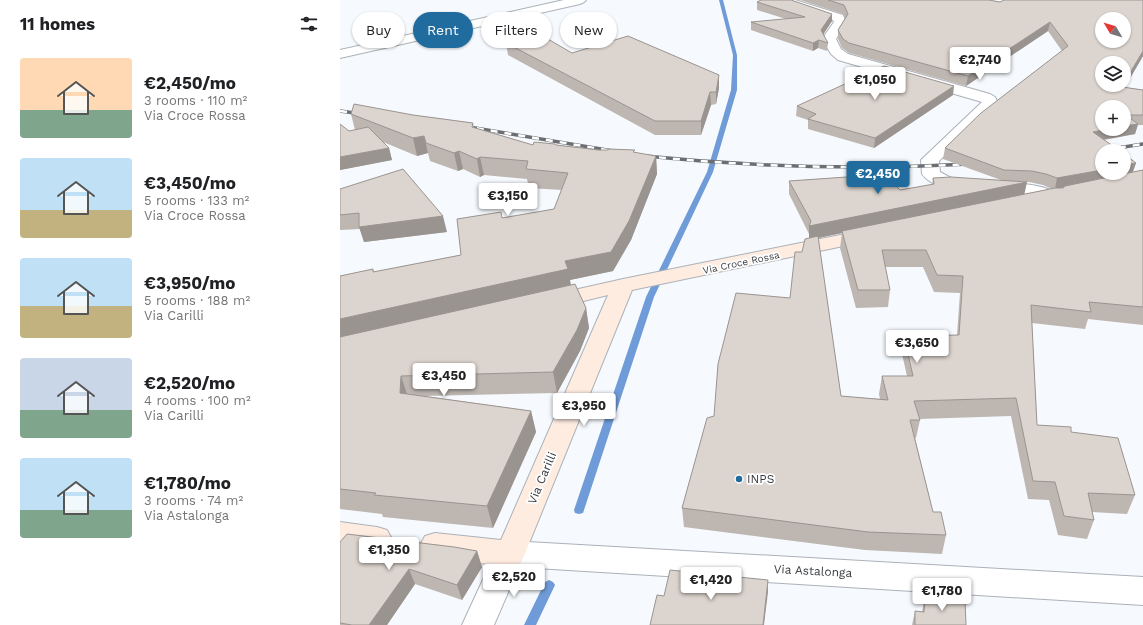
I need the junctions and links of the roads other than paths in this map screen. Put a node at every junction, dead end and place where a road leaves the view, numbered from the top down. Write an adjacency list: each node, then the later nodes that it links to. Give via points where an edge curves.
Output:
1 (580, 0): 3 (street)
2 (783, 0): 4 (street, via 839,18 840,22 829,39 843,57 990,100 990,103 930,160 931,174 955,186 1015,187)
3 (340, 54)
4 (1060, 196): 5 (main road)
5 (1014, 206)
6 (889, 231): 7 (main road, Via Croce Rossa)
7 (630, 284): 8 (main road, Via Croce Rossa); 10 (main road, Via Carilli)
8 (531, 306)
9 (340, 534): 10 (main road, Via Astalonga)
10 (510, 554): 11 (street, Via Astalonga); 12 (street, Via Carilli)
11 (1143, 591)
12 (478, 625)

